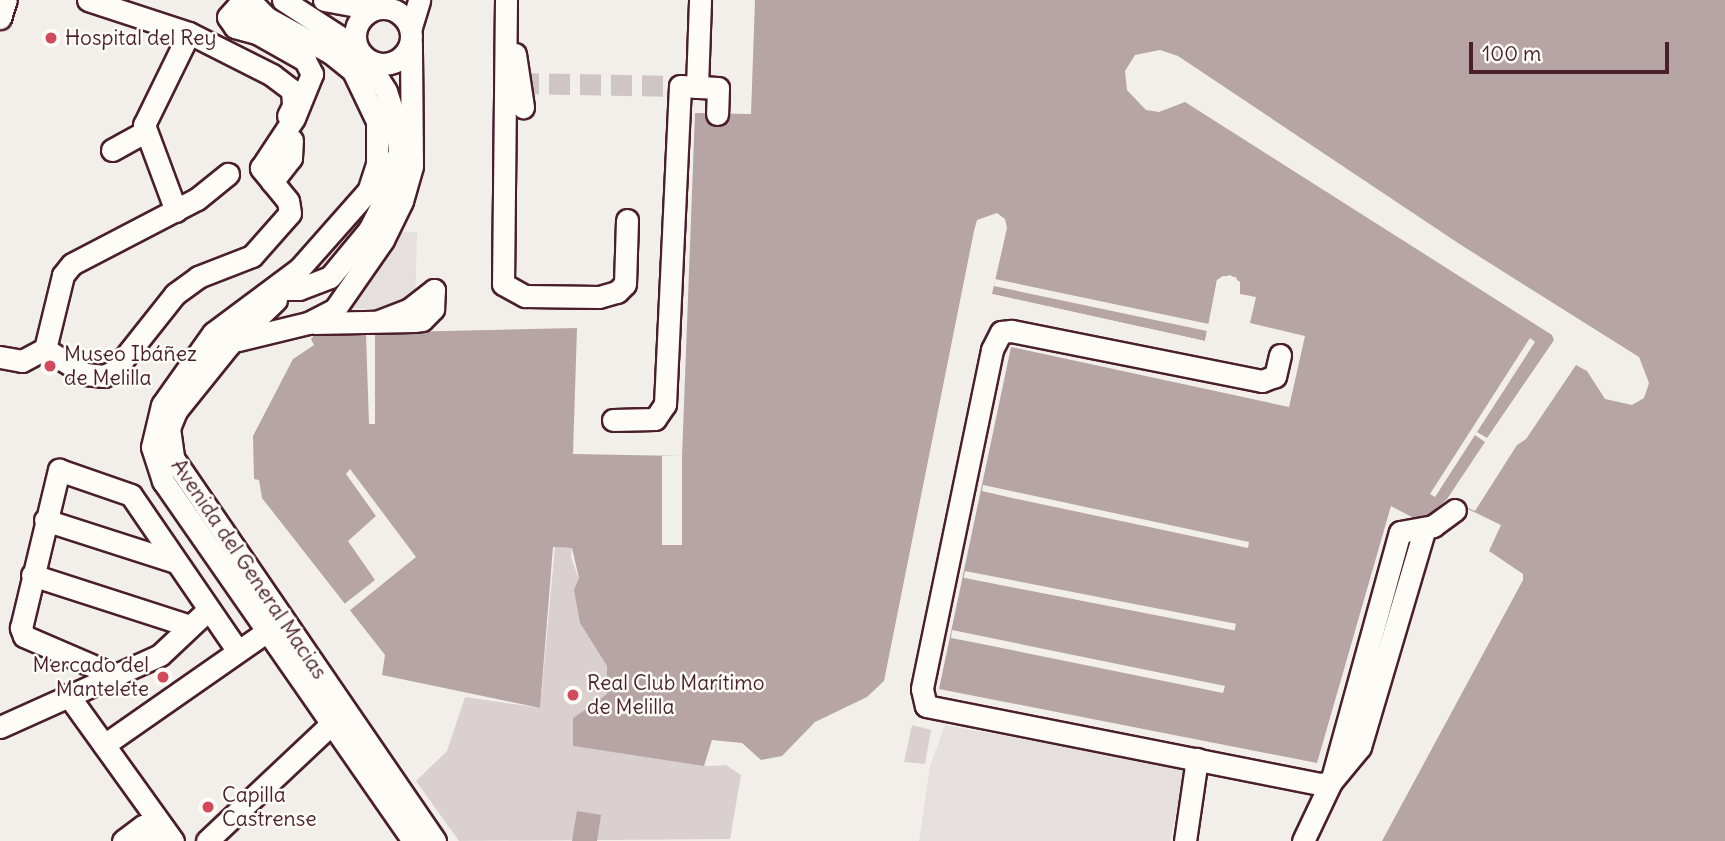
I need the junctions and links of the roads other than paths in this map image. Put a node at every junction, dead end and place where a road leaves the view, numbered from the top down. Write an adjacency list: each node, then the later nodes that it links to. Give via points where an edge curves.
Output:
1 (6, 0): 12 (street)
2 (223, 0): 16 (street, via 216,16 222,30 255,39 290,59)
3 (249, 0): 25 (street, via 267,18 337,57 361,83 377,121 379,150 373,178)
4 (283, 0): 15 (street)
5 (324, 0): 11 (street)
6 (419, 0): 14 (street)
7 (506, 0): 27 (street, via 503,284 525,296 599,297 617,292 625,284)
8 (514, 0): 18 (street)
9 (699, 0): 17 (street)
10 (98, 2): 13 (street)
11 (384, 5): 14 (street, via 396,10); 15 (street, via 357,26)
12 (0, 18)
13 (189, 33): 20 (street, via 147,114); 23 (street, via 292,90 293,106 260,153)
14 (411, 35): 15 (street, via 404,56 392,64 378,64); 31 (street, via 413,153 408,185)
15 (361, 53): 28 (street, via 386,91 399,151 393,181 378,213)
16 (304, 74): 23 (street, via 294,118); 25 (street, via 257,33 232,25 231,10 246,8 328,58 355,83 372,134 371,160)
17 (688, 87): 19 (street, via 718,88); 36 (street, via 665,404 655,419)
18 (523, 107)
19 (717, 114)
20 (144, 132): 22 (street); 26 (street)
21 (292, 140): 23 (street, via 291,158)
22 (112, 150)
23 (267, 173): 33 (street, via 288,201 290,213 262,249 198,277 175,294 114,371 104,376 85,374)
24 (228, 174): 26 (street)
25 (355, 207): 29 (street, Avenida del General Macias)
26 (176, 211): 33 (street, via 72,264 63,275)
27 (627, 220)
28 (342, 263): 29 (street, via 330,277); 31 (street, via 333,290)
29 (281, 289): 32 (street, Avenida del General Macias)
30 (434, 290): 31 (street, via 433,309 422,320 378,321)
31 (345, 314): 32 (street)
32 (223, 337): 44 (street, Avenida del General Macias, via 162,405 152,447 163,481)
33 (45, 349): 35 (street, via 22,361)
34 (1280, 355): 51 (street, via 1275,376 1262,381 1011,331 1001,332 992,350 921,698 934,708)
35 (0, 357)
36 (613, 420)
37 (1455, 510): 52 (street, via 1442,523 1425,528 1360,747)
38 (45, 520): 39 (street); 39 (street, via 56,475 62,470 131,495); 40 (street)
39 (176, 562): 41 (street)
40 (32, 575): 43 (street); 46 (street, via 22,616 24,636)
41 (194, 587): 42 (street); 43 (street)
42 (209, 609): 43 (street); 45 (street)
43 (184, 624): 46 (street, via 160,655)
44 (276, 625): 45 (street); 48 (street, Avenida del General Macias)
45 (238, 651): 50 (street)
46 (114, 675): 47 (street)
47 (68, 695): 49 (street); 50 (street)
48 (340, 717): 57 (street); 58 (street, Avenida del General Macias); 59 (street, Avenida del General Macias)
49 (0, 727)
50 (104, 745): 56 (street)
51 (1197, 759): 52 (street, via 1320,784); 53 (street)
52 (1331, 782): 60 (street)
53 (1182, 835)
54 (123, 841): 55 (street, via 143,826)
55 (153, 841)
56 (173, 841)
57 (207, 841)
58 (413, 841)
59 (435, 841)
60 (1303, 841)

